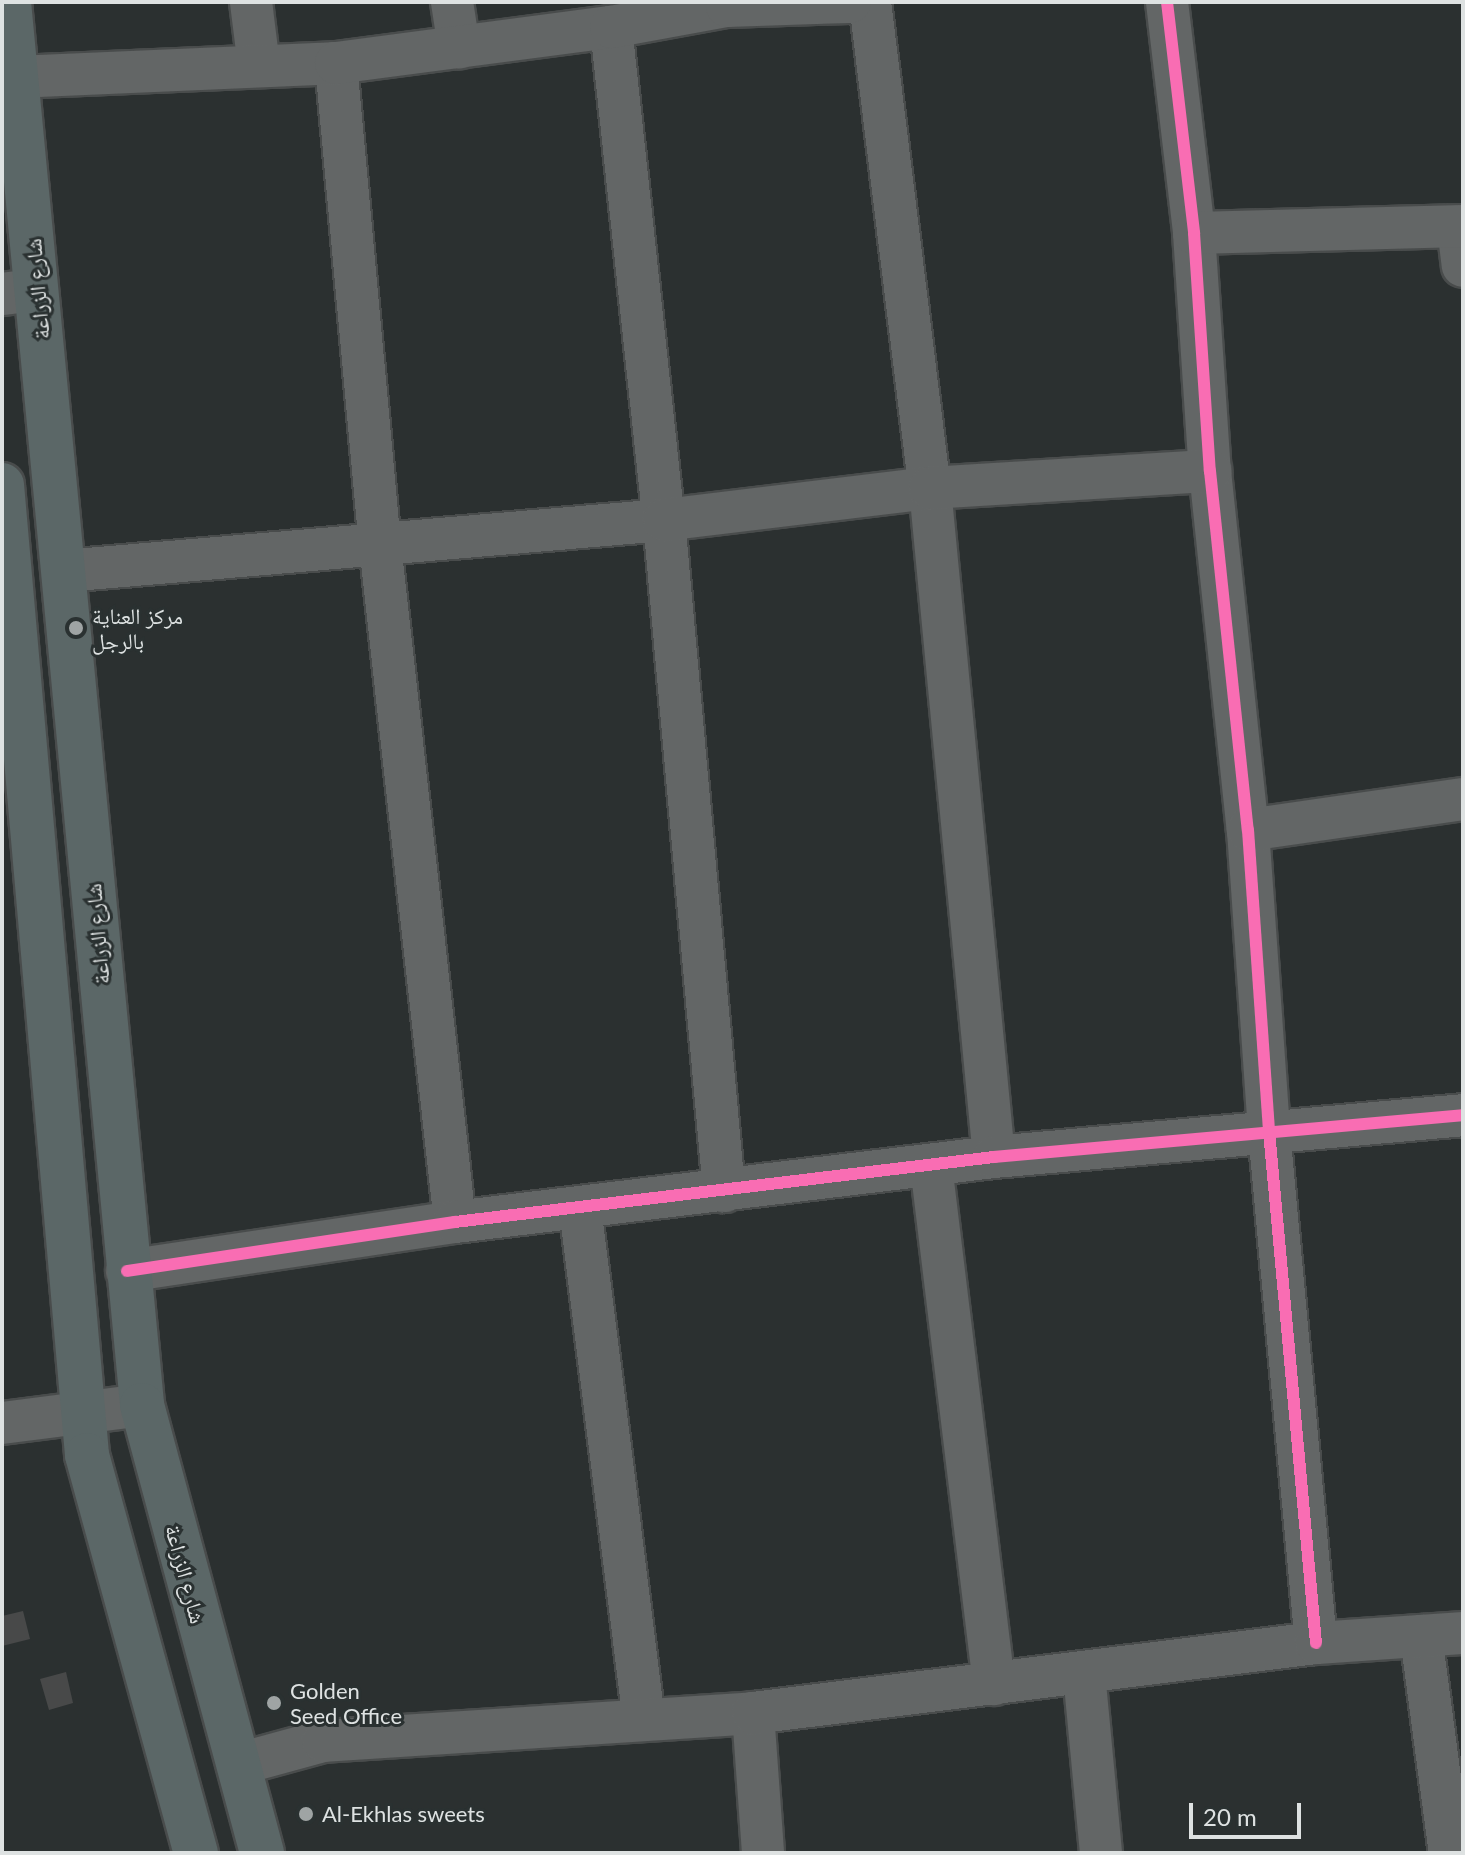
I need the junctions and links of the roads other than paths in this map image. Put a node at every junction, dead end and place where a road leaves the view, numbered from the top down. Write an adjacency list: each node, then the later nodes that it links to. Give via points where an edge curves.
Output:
1 (9, 2): 12 (main road, شارع الزراعة)
2 (251, 2): 11 (street)
3 (452, 2): 9 (street)
4 (850, 2): 7 (street)
5 (870, 2): 18 (street)
6 (1167, 2): 13 (street)
7 (727, 4): 8 (street)
8 (611, 27): 9 (street); 19 (street)
9 (459, 47): 10 (street)
10 (336, 63): 11 (street); 20 (street)
11 (259, 66): 12 (street)
12 (17, 77): 15 (main road, شارع الزراعة)
13 (1194, 233): 14 (street); 16 (street)
14 (1461, 240)
15 (20, 292): 21 (main road, شارع الزراعة)
16 (1210, 471): 18 (street); 23 (street)
17 (2, 485): 33 (main road)
18 (930, 488): 19 (street); 26 (street)
19 (664, 520): 20 (street); 28 (street)
20 (380, 544): 21 (street); 30 (street)
21 (64, 571): 31 (main road, شارع الزراعة)
22 (1463, 799): 23 (street)
23 (1248, 830): 25 (street)
24 (1463, 1115): 25 (street)
25 (1269, 1131): 26 (street); 37 (street)
26 (994, 1157): 27 (street)
27 (931, 1165): 28 (street); 39 (street)
28 (724, 1191): 29 (street)
29 (580, 1207): 30 (street); 41 (street)
30 (455, 1222): 31 (street)
31 (127, 1271): 32 (main road, شارع الزراعة)
32 (142, 1405): 33 (street); 42 (main road, شارع الزراعة)
33 (83, 1416): 34 (street); 44 (main road, via 87,1455)
34 (2, 1423)
35 (1463, 1633): 36 (street)
36 (1421, 1636): 37 (street); 43 (street)
37 (1316, 1643): 38 (street)
38 (1084, 1673): 39 (street); 47 (street)
39 (994, 1684): 40 (street)
40 (753, 1713): 41 (street); 46 (street)
41 (644, 1720): 42 (street, via 323,1741)
42 (239, 1764): 45 (main road, شارع الزراعة)
43 (1454, 1851)
44 (196, 1853)
45 (262, 1853)
46 (763, 1853)
47 (1101, 1853)

